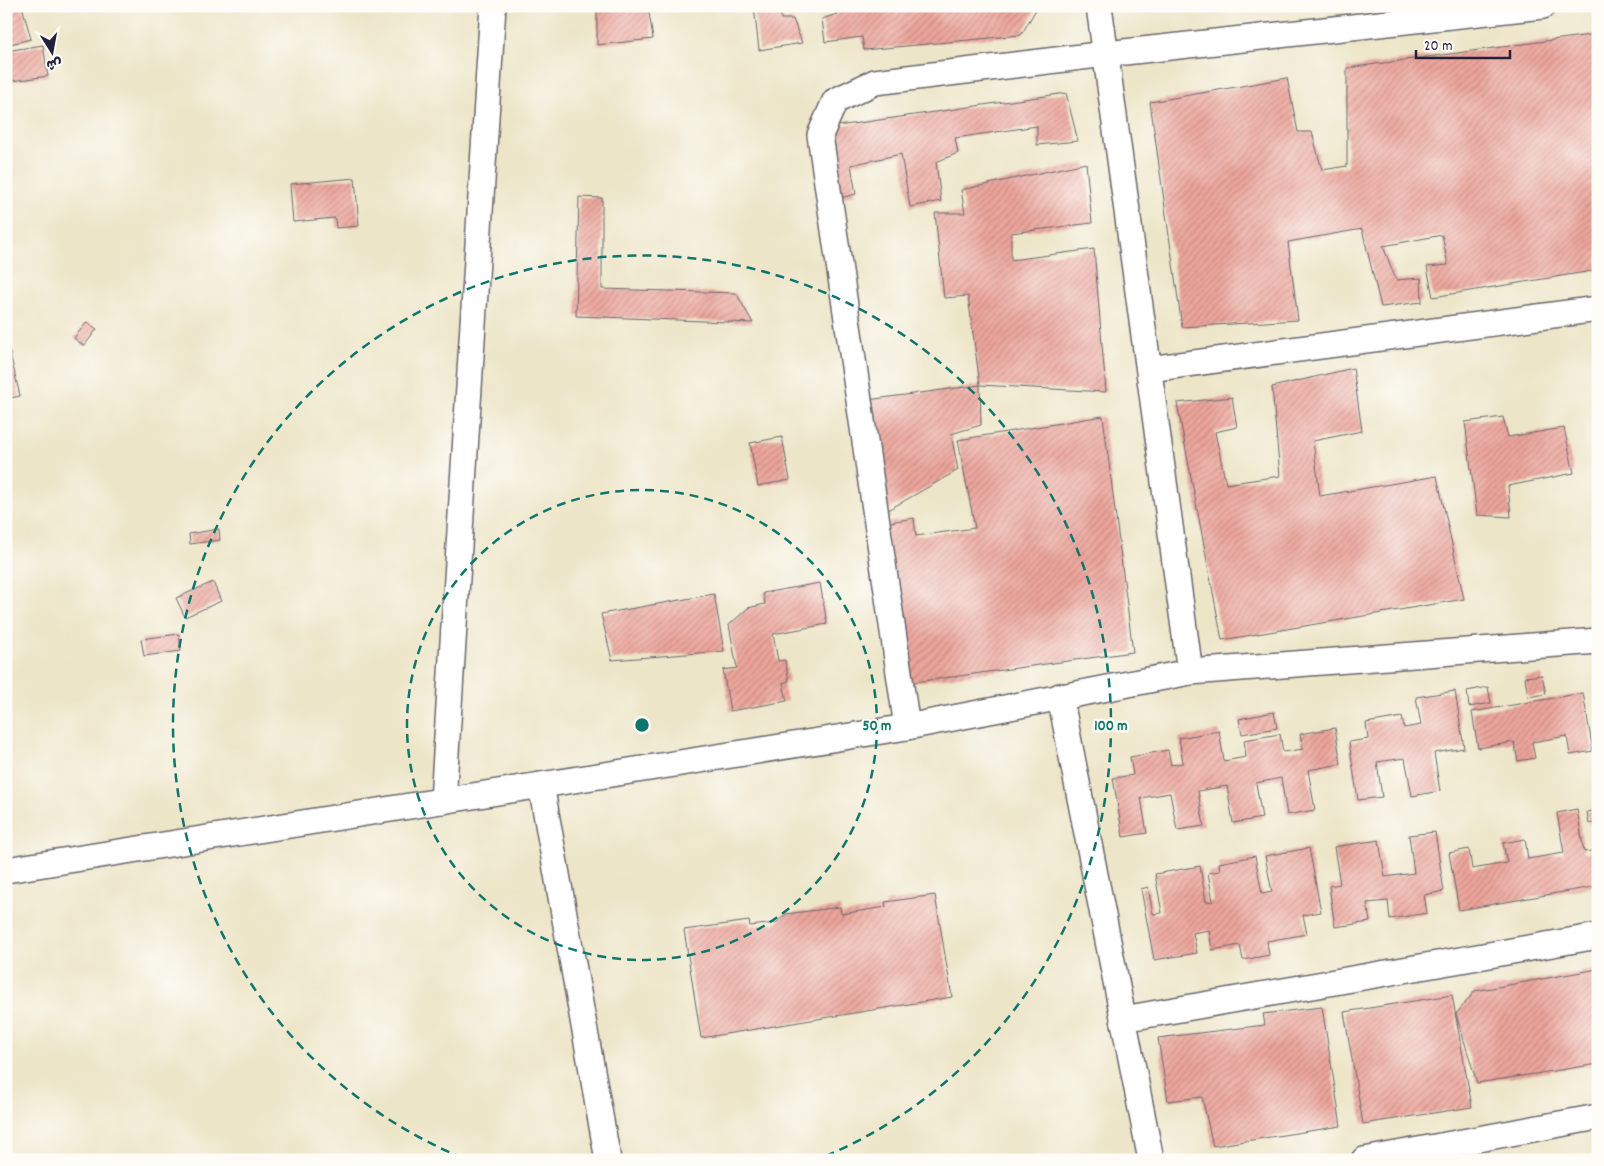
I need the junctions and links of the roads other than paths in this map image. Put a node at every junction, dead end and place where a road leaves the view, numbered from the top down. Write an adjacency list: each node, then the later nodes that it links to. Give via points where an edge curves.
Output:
1 (494, 6): 12 (street)
2 (1099, 6): 4 (street)
3 (1543, 6): 4 (street)
4 (1106, 54): 6 (street); 10 (street, via 876,82 835,101 820,135)
5 (1598, 309): 6 (street)
6 (1149, 369): 8 (street)
7 (1598, 641): 8 (street)
8 (1190, 672): 9 (street)
9 (1060, 696): 10 (street); 15 (street)
10 (907, 727): 11 (street)
11 (542, 785): 12 (street); 17 (street)
12 (443, 801): 13 (street)
13 (6, 870)
14 (1598, 936): 15 (street)
15 (1124, 1019): 18 (street)
16 (1598, 1117): 19 (street)
17 (608, 1160)
18 (1151, 1160)
19 (1364, 1160)

